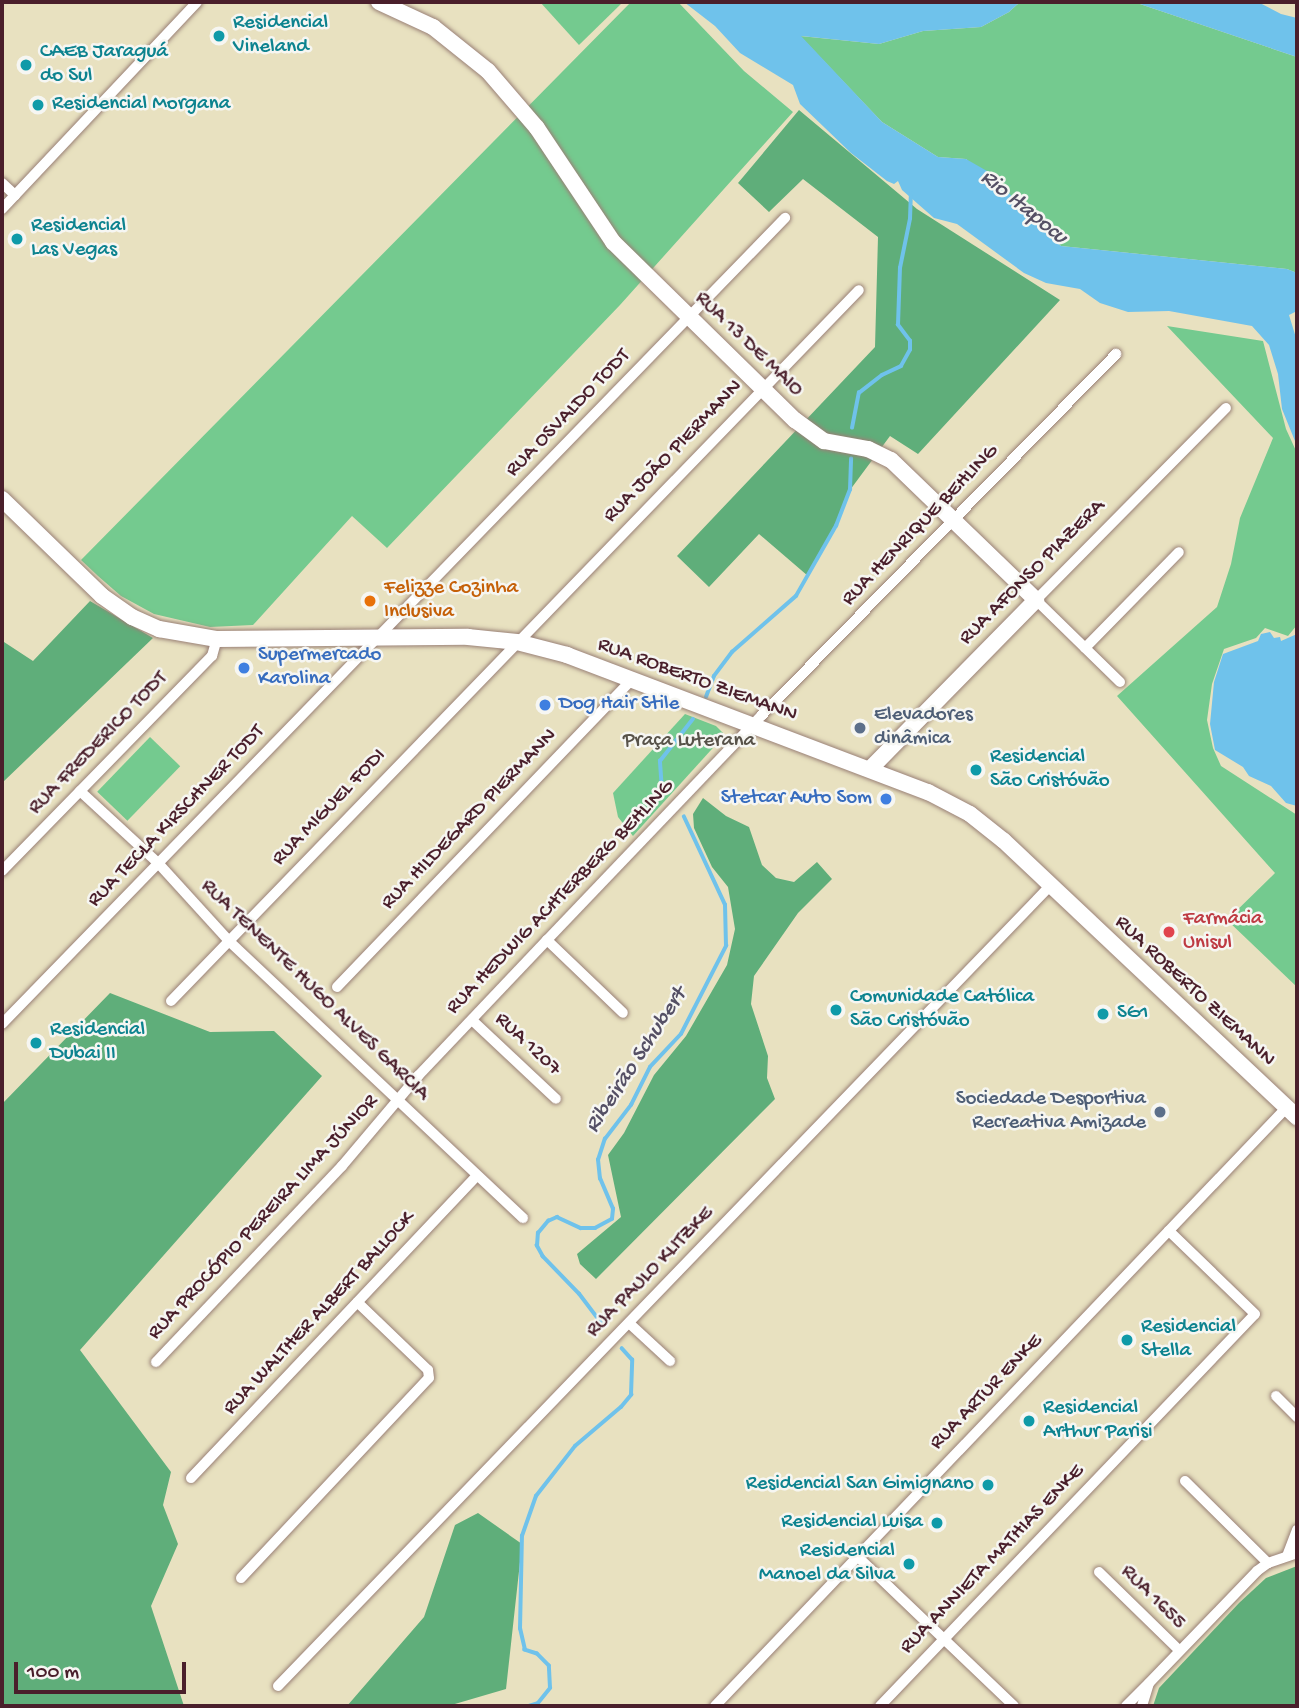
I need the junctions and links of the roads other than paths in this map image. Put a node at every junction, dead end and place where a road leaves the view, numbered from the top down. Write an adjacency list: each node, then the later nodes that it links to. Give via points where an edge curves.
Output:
1 (197, 2): 4 (street)
2 (379, 2): 8 (main road, RUA 13 DE MAIO, via 433,27 488,71 537,128 613,242)
3 (2, 183): 4 (street)
4 (15, 195): 5 (street)
5 (2, 209)
6 (785, 218): 8 (street, RUA OSVALDO TODT)
7 (859, 290): 10 (street, RUA JOÃO PIERMANN)
8 (689, 317): 10 (main road, RUA 13 DE MAIO); 16 (street, RUA OSVALDO TODT)
9 (1116, 354): 13 (street, RUA HENRIQUE BEHLING)
10 (763, 389): 13 (main road, RUA 13 DE MAIO, via 816,436 891,460); 18 (street, RUA JOÃO PIERMANN)
11 (1226, 408): 15 (street, RUA AFONSO PIAZERA)
12 (2, 499): 17 (main road, RUA ROBERTO ZIEMANN, via 122,611 169,632)
13 (954, 520): 15 (main road, RUA 13 DE MAIO); 22 (street, RUA HENRIQUE BEHLING)
14 (1177, 550): 19 (street)
15 (1036, 600): 19 (street, RUA 13 DE MAIO); 23 (main road, RUA AFONSO PIAZERA)
16 (381, 637): 17 (main road, RUA ROBERTO ZIEMANN); 18 (main road, RUA ROBERTO ZIEMANN); 25 (street, RUA TECLA KIRSCHNER TODT)
17 (217, 639): 24 (street, RUA FREDERICO TODT, via 212,656)
18 (517, 642): 20 (main road, RUA ROBERTO ZIEMANN); 29 (street, RUA MIGUEL FODI)
19 (1082, 646): 21 (street, RUA 13 DE MAIO)
20 (631, 680): 22 (main road, RUA ROBERTO ZIEMANN); 30 (street, RUA HILDEGARD PIERMANN)
21 (1120, 682)
22 (753, 724): 23 (main road, RUA ROBERTO ZIEMANN); 28 (street, RUA HEDWIG ACHTERBERG BEHLING)
23 (870, 769): 27 (main road, RUA ROBERTO ZIEMANN, via 970,814)
24 (80, 791): 25 (street, RUA TENENTE HUGO ALVES GARCIA); 26 (street, RUA FREDERICO TODT)
25 (159, 864): 29 (street, RUA TENENTE HUGO ALVES GARCIA); 34 (street, RUA TECLA KIRSCHNER TODT)
26 (2, 871)
27 (1050, 886): 37 (main road, RUA ROBERTO ZIEMANN); 42 (street, RUA PAULO KLITZKE)
28 (547, 940): 32 (street); 33 (street, RUA HEDWIG ACHTERBERG BEHLING)
29 (229, 941): 31 (street, RUA MIGUEL FODI); 36 (street, RUA TENENTE HUGO ALVES GARCIA)
30 (337, 987)
31 (171, 1001)
32 (623, 1013)
33 (472, 1020): 35 (street, RUA 1207); 36 (street, RUA HEDWIG ACHTERBERG BEHLING)
34 (2, 1024)
35 (556, 1099)
36 (399, 1100): 38 (street, RUA TENENTE HUGO ALVES GARCIA); 44 (street, RUA PROCÓPIO PEREIRA LIMA JÚNIOR)
37 (1292, 1112): 40 (street, RUA ARTUR ENKE)
38 (477, 1176): 39 (street, RUA TENENTE HUGO ALVES GARCIA); 41 (street, RUA WALTHER ALBERT BALLOCK)
39 (523, 1218)
40 (1169, 1231): 51 (street, RUA ARTUR ENKE); 55 (street, RUA ANNIETA MATHIAS ENKE, via 1255,1314)
41 (357, 1302): 47 (street, RUA WALTHER ALBERT BALLOCK); 54 (street, via 428,1370 429,1378)
42 (629, 1323): 43 (street); 58 (street, RUA PAULO KLITZKE)
43 (670, 1361)
44 (156, 1363)
45 (1276, 1396): 46 (street)
46 (1297, 1417)
47 (191, 1478)
48 (1185, 1482): 52 (street)
49 (1297, 1530): 50 (street)
50 (1292, 1555): 52 (street)
51 (857, 1556): 55 (street); 59 (street, RUA ARTUR ENKE)
52 (1268, 1563): 56 (street)
53 (1099, 1572): 56 (street, RUA 1655)
54 (241, 1578)
55 (944, 1638): 60 (street, RUA ANNIETA MATHIAS ENKE); 61 (street)
56 (1179, 1650): 57 (street)
57 (1149, 1683): 62 (street); 63 (street)
58 (278, 1686)
59 (715, 1706)
60 (880, 1706)
61 (1014, 1706)
62 (1126, 1706)
63 (1142, 1706)

